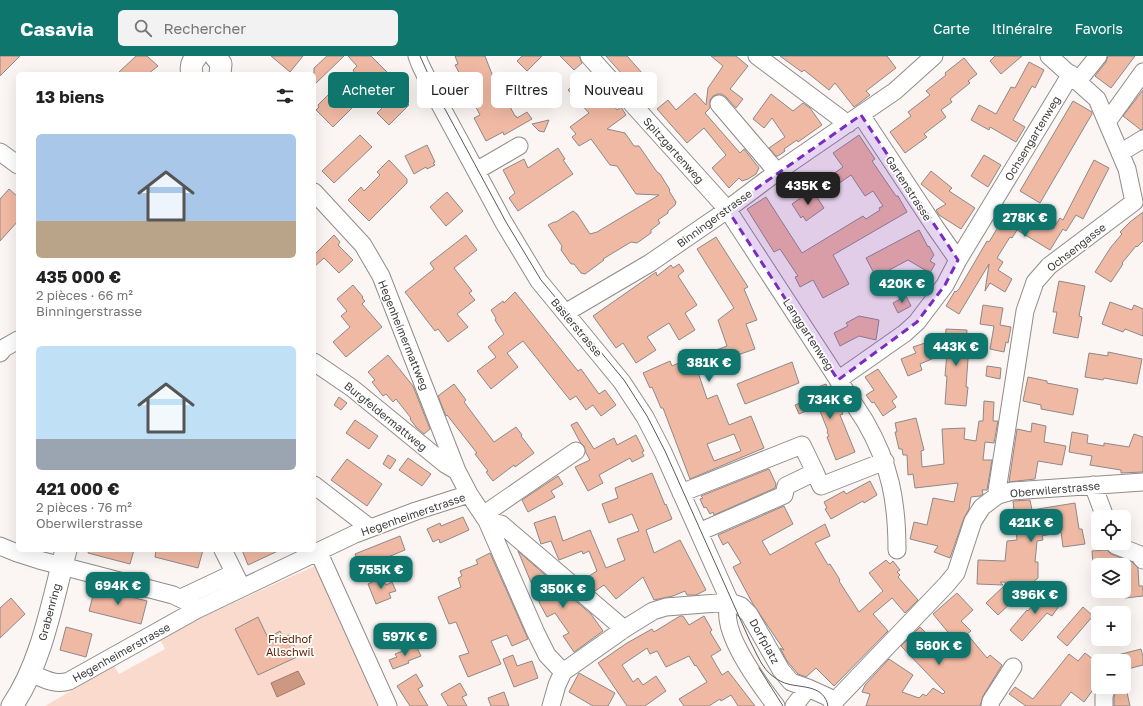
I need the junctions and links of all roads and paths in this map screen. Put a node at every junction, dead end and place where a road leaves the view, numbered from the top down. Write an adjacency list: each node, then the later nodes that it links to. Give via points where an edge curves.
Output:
1 (216, 56): 8 (main road, via 221,64)
2 (418, 56): 19 (street, Baslerstrasse, via 437,99)
3 (589, 56): 23 (street, Spitzgartenweg)
4 (934, 56): 12 (street, Binningerstrasse, via 895,91)
5 (1049, 56): 9 (street, Ochsengasse)
6 (1098, 56): 9 (street, Ochsengartenweg)
7 (760, 57): 12 (street, Gartenstrasse)
8 (220, 72)
9 (1074, 78): 13 (street, Ochsengasse, via 1097,99); 24 (street, Ochsengartenweg)
10 (1140, 82): 13 (street)
11 (719, 104): 20 (street)
12 (855, 119): 20 (street, Binningerstrasse); 24 (street, Gartenstrasse)
13 (1107, 122): 17 (street, Ochsengasse)
14 (1143, 139): 17 (street)
15 (519, 146): 19 (street)
16 (0, 152): 18 (street)
17 (1120, 153): 22 (street, Ochsengasse)
18 (16, 164)
19 (476, 171): 25 (street, Baslerstrasse, via 539,281)
20 (777, 172): 23 (street, Binningerstrasse)
21 (316, 194): 32 (street, Hegenheimermattweg, via 363,245 381,276)
22 (1138, 199): 39 (street, Ochsengasse, via 1049,266 1035,282 1025,311)
23 (727, 209): 25 (street, Binningerstrasse, via 650,262); 29 (street, Langgartenweg)
24 (958, 260): 29 (street, Ochsengartenweg, via 945,285 917,322)
25 (565, 313): 37 (street, Baslerstrasse, via 622,382 645,417)
26 (16, 341): 27 (street)
27 (0, 353)
28 (316, 363): 32 (street, Burgfeldermattweg, via 352,388)
29 (838, 380): 31 (street, Langgartenweg, via 877,441)
30 (576, 451): 41 (street)
31 (885, 461): 33 (street); 45 (street, Langgartenweg, via 894,496)
32 (457, 471): 38 (street, Hegenheimermattweg)
33 (818, 479): 37 (street, via 802,445); 43 (street, via 786,486 784,495)
34 (1143, 482): 35 (street, Oberwilerstrasse)
35 (1093, 485): 39 (street, Oberwilerstrasse, via 1012,491); 40 (street)
36 (316, 487): 42 (street)
37 (682, 493): 43 (street, Baslerstrasse)
38 (469, 494): 41 (street, Hegenheimerstrasse); 42 (street, Hegenheimerstrasse)
39 (998, 495): 63 (street, Oberwilerstrasse, via 982,507 973,521 956,573)
40 (1102, 510)
41 (485, 518): 56 (street, via 501,524); 58 (street, Hegenheimerstrasse, via 536,633 548,655)
42 (370, 528): 47 (street, Hegenheimerstrasse)
43 (699, 532): 54 (street, Baslerstrasse)
44 (0, 546): 50 (street, via 24,556)
45 (897, 550)
46 (1128, 550): 51 (street, via 1138,554)
47 (318, 551): 65 (street)
48 (224, 552): 52 (street)
49 (315, 552): 52 (street, Hegenheimerstrasse)
50 (64, 558): 53 (street); 59 (main road, Grabenring, via 42,641)
51 (1143, 560)
52 (238, 580): 53 (street); 55 (street, Hegenheimerstrasse)
53 (181, 598): 55 (street, via 192,604)
54 (730, 602): 56 (street, via 666,607 653,611); 60 (street, Dorfplatz, via 741,606 750,614 781,670 791,682); 67 (street, via 727,614 737,645 749,668)
55 (196, 610): 59 (street, Hegenheimerstrasse, via 62,683 55,683)
56 (624, 629): 58 (street)
57 (1013, 667): 69 (street)
58 (564, 672): 66 (street)
59 (30, 673): 62 (main road, Grabenring); 64 (main road, Grabenring)
60 (808, 688): 63 (street, Dorfplatz, via 828,697); 68 (street)
61 (1105, 694): 70 (street)
62 (0, 701)
63 (834, 704)
64 (12, 706)
65 (388, 706)
66 (551, 706)
67 (776, 706)
68 (794, 706)
69 (990, 706)
70 (1104, 706)

